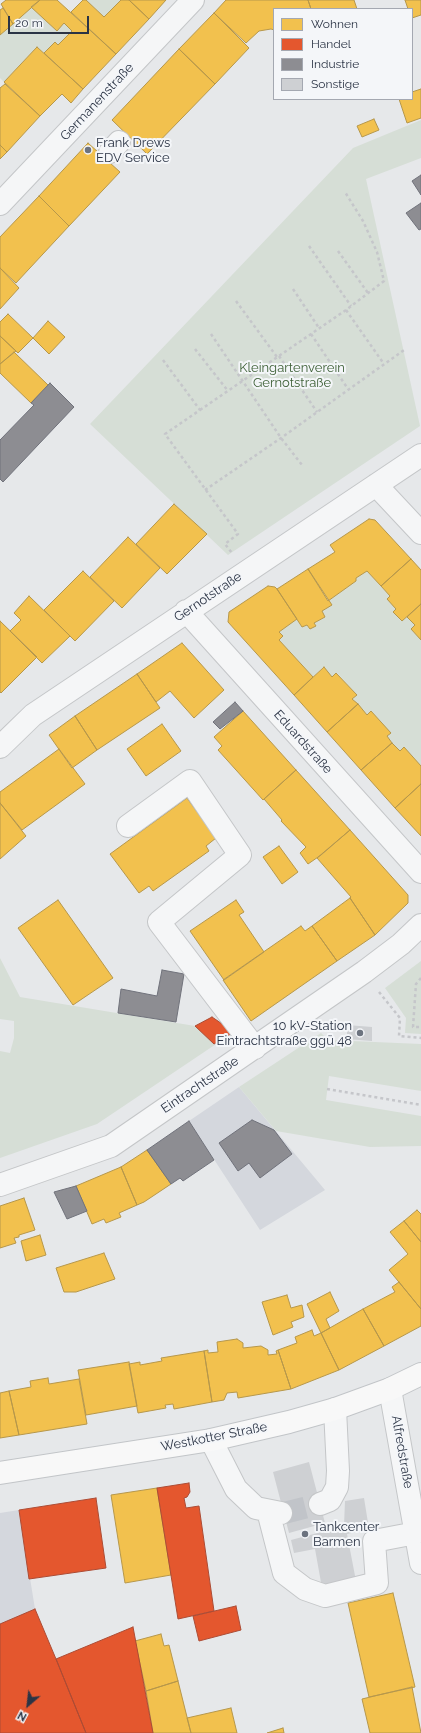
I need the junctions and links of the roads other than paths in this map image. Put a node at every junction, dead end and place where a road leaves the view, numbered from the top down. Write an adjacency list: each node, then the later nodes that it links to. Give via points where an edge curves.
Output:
1 (193, 0): 2 (street, Germanenstraße)
2 (0, 204)
3 (421, 455): 4 (street, Gernotstraße)
4 (376, 485): 5 (street); 6 (street, Gernotstraße)
5 (421, 533)
6 (186, 611): 7 (street, Gernotstraße, via 34,715); 9 (street, Eduardstraße)
7 (0, 746)
8 (128, 826): 11 (street, via 190,781 240,854 159,922)
9 (421, 872)
10 (421, 924): 11 (street, Eintrachtstraße, via 401,944 364,972)
11 (255, 1048): 12 (street, Eintrachtstraße, via 111,1146)
12 (0, 1185)
13 (421, 1374): 14 (main road, Westkotter Straße)
14 (390, 1389): 15 (main road, Westkotter Straße); 19 (street, Alfredstraße)
15 (335, 1409): 16 (main road, Westkotter Straße); 18 (street, via 337,1487 330,1500)
16 (211, 1440): 17 (main road, Westkotter Straße); 19 (street, via 236,1489 256,1508 276,1512 284,1573 305,1589 325,1596 377,1583 374,1541)
17 (0, 1473)
18 (320, 1504)
19 (416, 1534): 20 (street, Alfredstraße)
20 (421, 1563)

